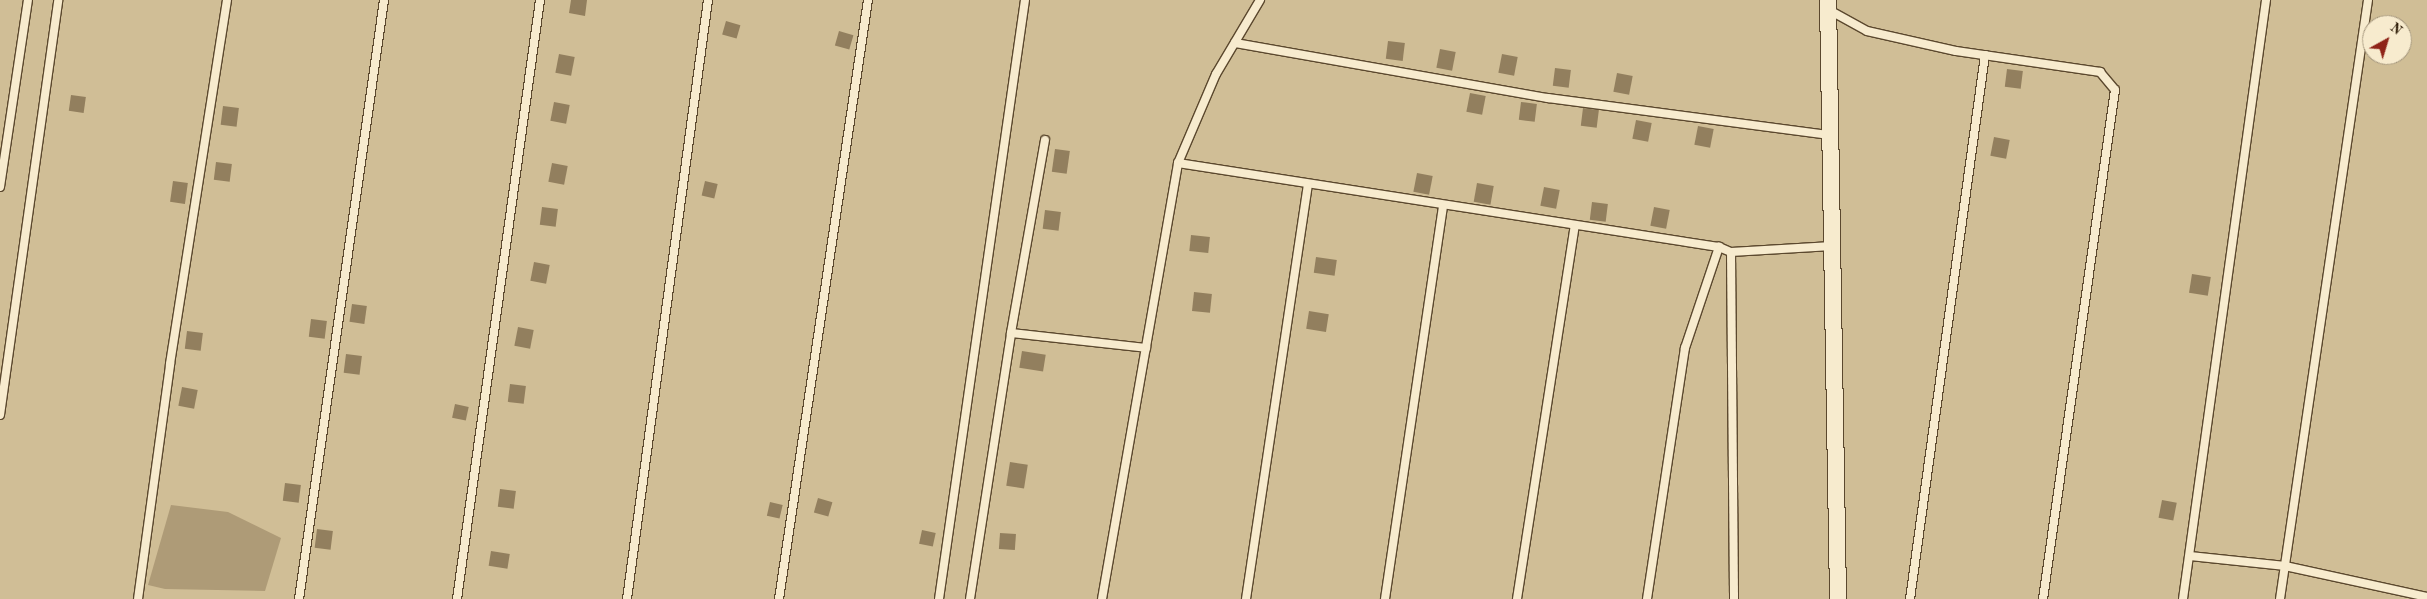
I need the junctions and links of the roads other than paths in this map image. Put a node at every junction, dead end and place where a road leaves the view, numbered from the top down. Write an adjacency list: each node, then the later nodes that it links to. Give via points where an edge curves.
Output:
1 (28, 0): 19 (lane)
2 (58, 0): 27 (lane)
3 (227, 0): 31 (lane, via 170,364)
4 (384, 0): 32 (lane)
5 (540, 0): 33 (lane)
6 (708, 0): 34 (lane)
7 (868, 0): 35 (lane)
8 (1025, 0): 36 (lane)
9 (1260, 0): 13 (lane)
10 (2266, 0): 28 (lane)
11 (2368, 0): 29 (lane)
12 (1828, 5): 14 (lane, via 1867,31); 15 (street)
13 (1235, 43): 15 (lane, via 1548,98); 17 (lane, via 1216,74)
14 (1985, 55): 45 (lane); 46 (lane, via 2100,72 2116,90)
15 (1830, 135): 22 (street)
16 (1045, 140): 25 (lane)
17 (1178, 164): 18 (lane); 26 (lane)
18 (1308, 186): 20 (lane); 39 (lane)
19 (0, 187)
20 (1443, 206): 21 (lane); 40 (lane)
21 (1576, 226): 23 (lane); 41 (lane)
22 (1832, 246): 24 (lane); 44 (street)
23 (1719, 247): 24 (lane); 42 (lane, via 1685,348)
24 (1731, 252): 43 (lane)
25 (1011, 333): 26 (lane); 37 (lane)
26 (1146, 348): 38 (lane)
27 (0, 415)
28 (2190, 556): 29 (lane); 47 (lane)
29 (2286, 566): 30 (lane); 48 (lane)
30 (2427, 597)
31 (138, 599)
32 (299, 599)
33 (457, 599)
34 (627, 599)
35 (779, 599)
36 (939, 599)
37 (970, 599)
38 (1102, 599)
39 (1246, 599)
40 (1385, 599)
41 (1516, 599)
42 (1647, 599)
43 (1734, 599)
44 (1838, 599)
45 (1910, 599)
46 (2044, 599)
47 (2184, 599)
48 (2280, 599)

